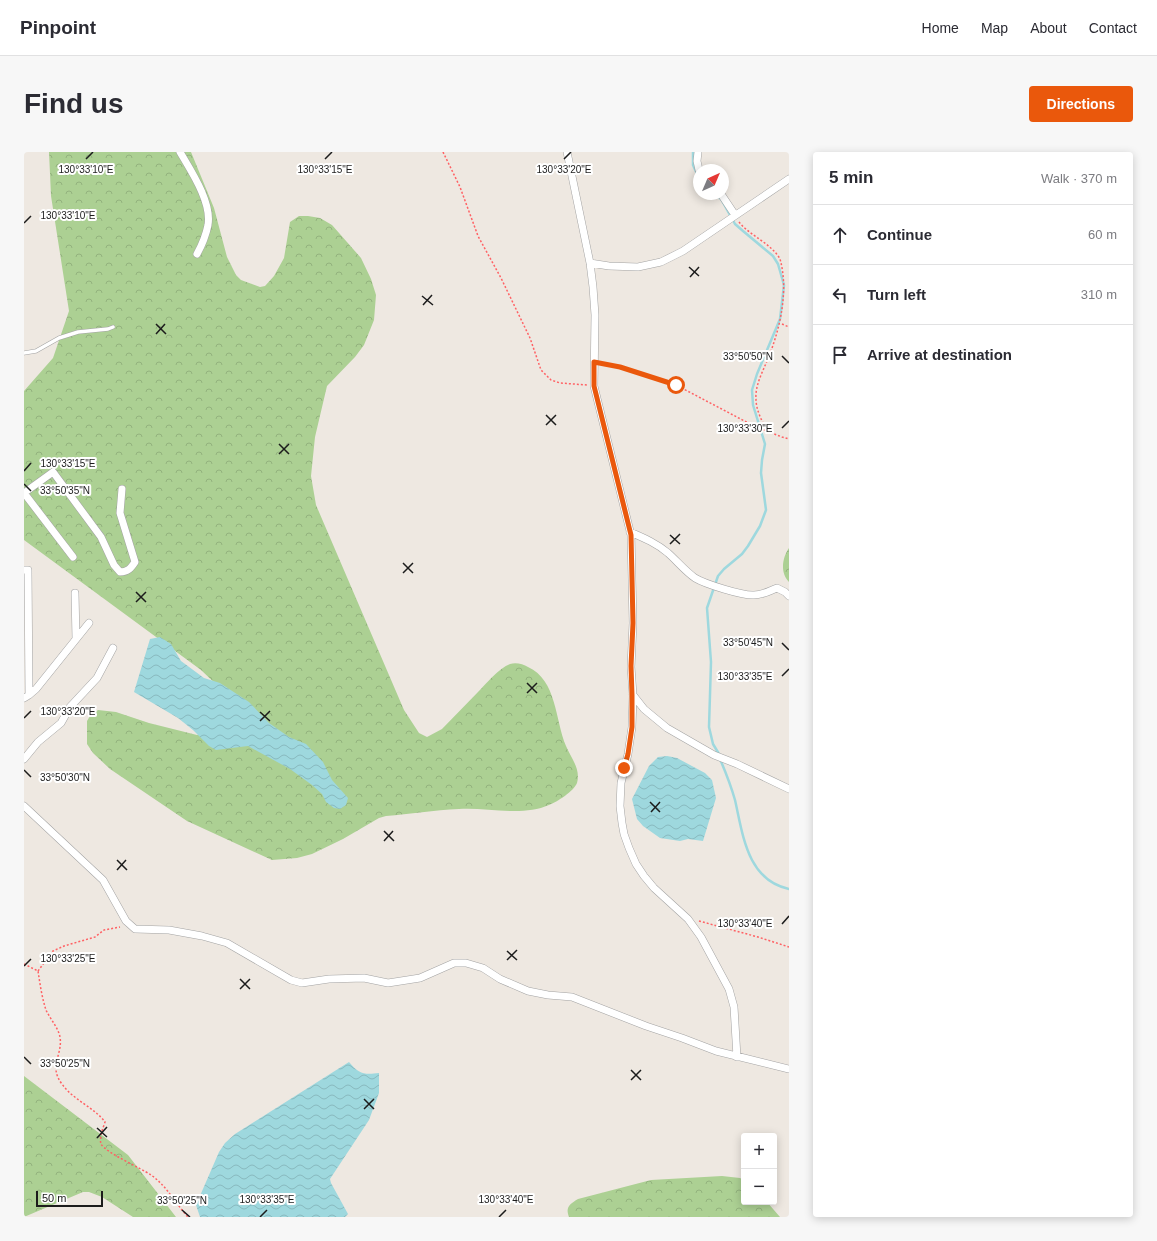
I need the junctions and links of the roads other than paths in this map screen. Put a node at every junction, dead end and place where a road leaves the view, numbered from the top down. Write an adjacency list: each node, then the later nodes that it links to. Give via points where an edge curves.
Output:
1 (180, 152): 8 (street, via 208,210 209,223)
2 (568, 152): 9 (street)
3 (698, 152): 4 (street)
4 (698, 164)
5 (789, 179): 7 (street)
6 (725, 200): 7 (street)
7 (735, 215): 9 (street, via 683,252 661,262 638,267)
8 (197, 254)
9 (590, 263): 14 (street, via 595,315 594,386)
10 (113, 327): 11 (lane, via 78,332 59,338 36,351)
11 (24, 353)
12 (122, 489): 13 (street, via 120,513 135,562 126,572 120,572 114,565 101,537 53,472)
13 (25, 490): 15 (street)
14 (630, 532): 18 (street, via 649,540 668,553 702,582 752,596 765,594 777,588); 22 (street)
15 (73, 557)
16 (24, 570): 23 (street, via 28,570)
17 (75, 593): 20 (street)
18 (789, 596)
19 (89, 623): 20 (street)
20 (76, 639): 23 (street, via 36,689)
21 (113, 648): 24 (street, via 97,678 70,706 61,723 38,742)
22 (632, 695): 25 (street, via 667,728 714,755); 27 (street, via 631,734 621,783 620,806 624,834 636,864 644,876 688,918 729,989 734,1007)
23 (26, 696)
24 (24, 759)
25 (789, 789)
26 (24, 806): 27 (street, via 103,880 126,921 135,929 169,930 227,943 291,980 302,983 364,978 388,982 420,978 454,962 466,963 483,968 500,979 528,991 572,997)
27 (737, 1057): 28 (street)
28 (789, 1069)

